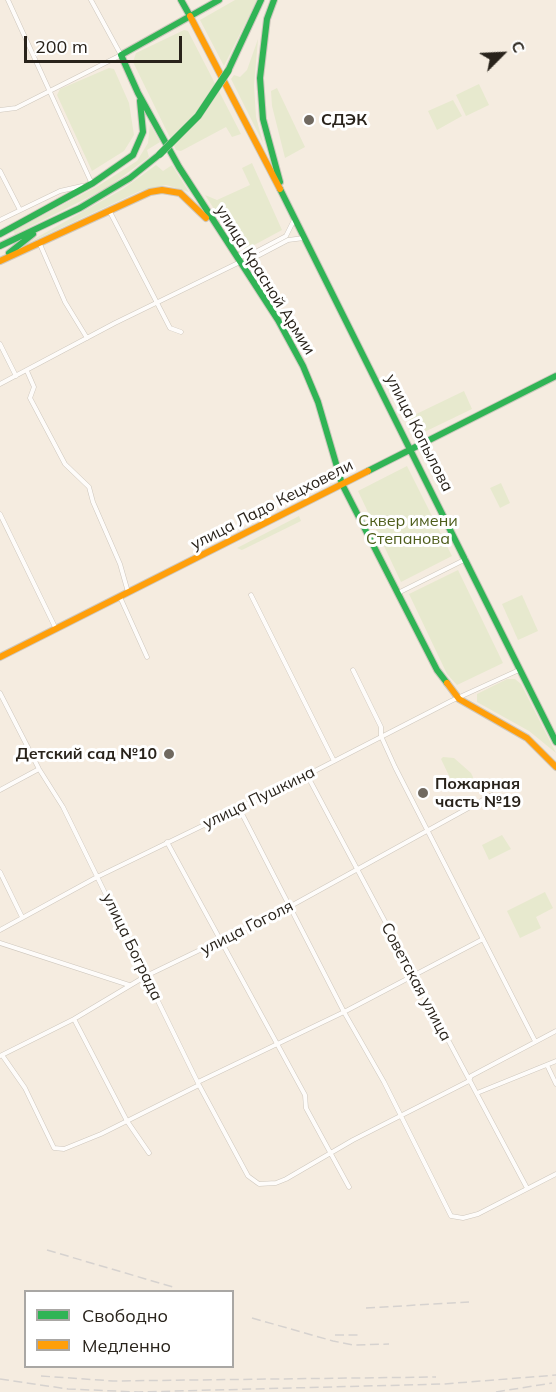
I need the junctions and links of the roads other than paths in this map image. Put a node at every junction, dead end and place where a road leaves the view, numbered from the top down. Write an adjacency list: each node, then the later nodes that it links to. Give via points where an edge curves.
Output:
1 (8, 0): 9 (street)
2 (91, 0): 8 (street, улица Красной Армии)
3 (181, 0): 7 (main road, улица Копылова)
4 (219, 0): 7 (main road)
5 (261, 0): 19 (main road, bridge, via 228,71 198,116 160,154 115,188)
6 (274, 0): 14 (main road, улица Копылова, via 261,60 261,96 268,145)
7 (190, 16): 8 (main road); 14 (main road, улица Копылова)
8 (121, 55): 9 (street); 10 (main road, улица Красной Армии)
9 (51, 89): 11 (street, via 16,108); 13 (street)
10 (138, 93): 13 (main road, via 144,122 137,149); 23 (main road, улица Красной Армии)
11 (0, 110)
12 (0, 171): 16 (street)
13 (93, 183): 16 (street, via 60,191); 20 (main road)
14 (287, 202): 17 (main road, улица Копылова)
15 (109, 209): 22 (main road); 23 (main road, via 150,192 171,190 197,207); 29 (street)
16 (20, 210): 18 (street)
17 (295, 218): 21 (main road, улица Копылова); 25 (street, via 286,236 246,257)
18 (0, 220)
19 (42, 227): 24 (main road); 26 (main road)
20 (0, 234)
21 (305, 238): 28 (street, via 288,240 248,261); 37 (main road, улица Копылова)
22 (39, 241): 26 (main road); 31 (street, via 65,302)
23 (225, 241): 25 (main road, улица Красной Армии)
24 (0, 246)
25 (234, 253): 27 (main road, улица Красной Армии)
26 (0, 260)
27 (240, 262): 28 (main road, улица Красной Армии); 29 (street)
28 (245, 270): 38 (main road, улица Красной Армии, via 311,381)
29 (156, 303): 30 (street, via 170,328); 31 (street)
30 (181, 332)
31 (87, 338): 33 (street)
32 (0, 344): 34 (street)
33 (27, 371): 34 (street); 42 (street, via 34,387 30,398 65,464 89,487)
34 (16, 376): 36 (street)
35 (556, 376): 37 (main road, улица Ладо Кецховели)
36 (0, 384)
37 (412, 450): 38 (main road, улица Ладо Кецховели); 41 (main road, улица Копылова)
38 (342, 484): 42 (main road, улица Ладо Кецховели); 43 (main road, улица Красной Армии)
39 (0, 514): 40 (street)
40 (1, 521): 46 (street)
41 (467, 558): 43 (street); 49 (main road, улица Копылова)
42 (128, 592): 45 (main road, улица Ладо Кецховели)
43 (396, 594): 52 (main road, улица Красной Армии, via 437,670)
44 (251, 595): 55 (street)
45 (120, 597): 46 (main road, улица Ладо Кецховели); 48 (street)
46 (56, 629): 47 (main road, улица Ладо Кецховели)
47 (0, 657)
48 (147, 657)
49 (521, 669): 52 (street, улица Пушкина); 54 (main road, улица Копылова)
50 (353, 670): 53 (street, via 381,727)
51 (0, 693): 57 (street, улица Бограда)
52 (459, 699): 53 (street, улица Пушкина); 56 (main road, улица Красной Армии, via 527,738)
53 (381, 736): 55 (street, улица Пушкина); 62 (street)
54 (556, 742)
55 (334, 760): 58 (street, улица Пушкина)
56 (556, 767)
57 (39, 769): 59 (street); 66 (street, улица Бограда)
58 (307, 775): 61 (street, улица Пушкина); 64 (street, Советская улица)
59 (0, 790)
60 (492, 795): 62 (street, улица Гоголя)
61 (239, 808): 63 (street, улица Пушкина); 67 (street)
62 (427, 829): 64 (street, улица Гоголя); 70 (street)
63 (167, 842): 66 (street, улица Пушкина); 71 (street)
64 (357, 870): 67 (street, улица Гоголя); 74 (street, Советская улица)
65 (0, 872): 68 (street)
66 (98, 877): 68 (street, улица Пушкина); 73 (street, улица Бограда)
67 (289, 908): 71 (street, улица Гоголя); 76 (street)
68 (22, 917): 69 (street, улица Пушкина)
69 (0, 930)
70 (483, 939): 74 (street); 79 (street)
71 (220, 942): 73 (street, улица Гоголя); 80 (street)
72 (0, 943): 75 (street)
73 (146, 976): 75 (street, улица Гоголя); 85 (street, улица Бограда)
74 (412, 976): 76 (street); 84 (street, Советская улица)
75 (129, 985): 77 (street, улица Гоголя)
76 (344, 1012): 80 (street); 88 (street)
77 (74, 1019): 81 (street, улица Гоголя); 89 (street)
78 (556, 1031): 79 (street)
79 (535, 1041): 84 (street, via 471,1076)
80 (276, 1046): 85 (street); 91 (street, via 305,1095 306,1108 328,1152)
81 (1, 1055): 89 (street, via 25,1088 52,1147 64,1149)
82 (556, 1061): 83 (street)
83 (547, 1065): 86 (street); 87 (street)
84 (469, 1081): 87 (street, Советская улица); 88 (street)
85 (198, 1083): 89 (street); 91 (street, улица Бограда, via 248,1176 259,1184 276,1183)
86 (556, 1084)
87 (477, 1093): 94 (street, Советская улица)
88 (399, 1117): 91 (street); 94 (street, via 451,1216 478,1214)
89 (127, 1121): 90 (street)
90 (149, 1153)
91 (332, 1153): 93 (street)
92 (556, 1174): 94 (street)
93 (349, 1187)
94 (527, 1188)

